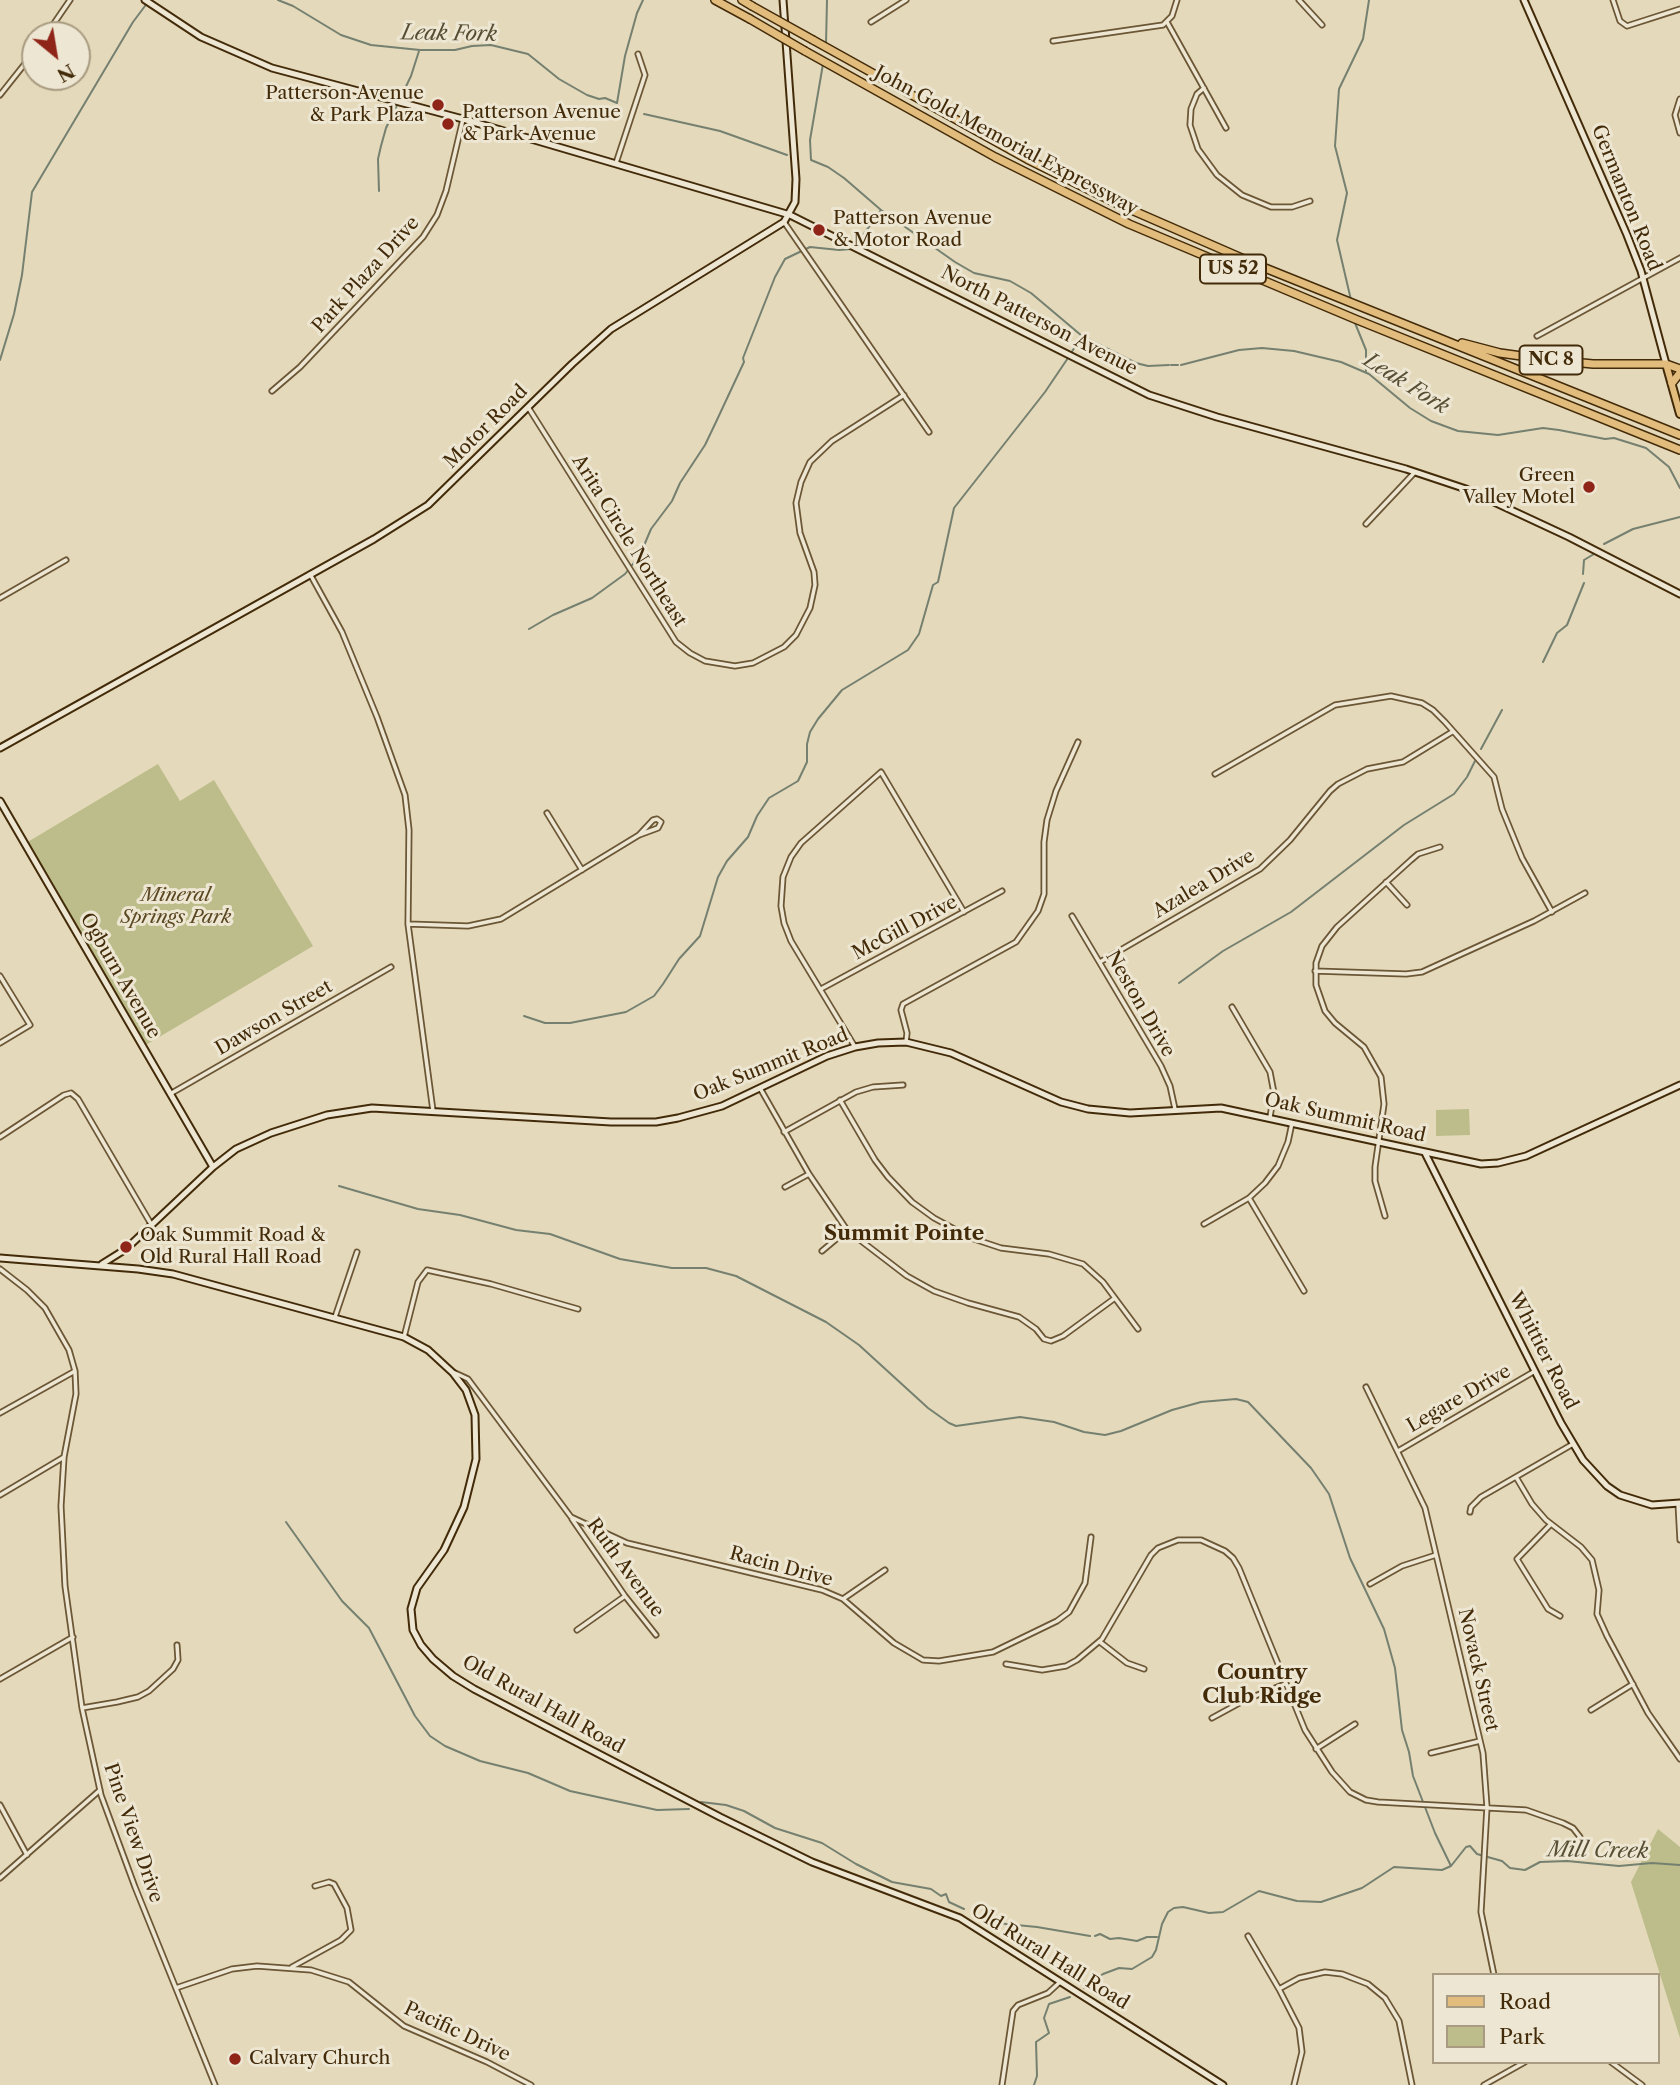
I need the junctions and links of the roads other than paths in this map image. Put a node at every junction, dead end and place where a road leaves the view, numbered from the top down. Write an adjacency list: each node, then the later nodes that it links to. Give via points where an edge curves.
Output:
1 (70, 0): 12 (street)
2 (145, 0): 22 (main road, North Patterson Avenue, via 201,37 266,66)
3 (715, 0): 42 (highway, John Gold Memorial Expressway / US 52, bridge, via 995,157 1129,224)
4 (742, 0): 32 (highway, John Gold Memorial Expressway / US 52, bridge, via 1108,200)
5 (783, 0): 27 (main road, via 796,169 796,197)
6 (906, 0): 13 (street)
7 (1177, 0): 14 (street)
8 (1299, 0): 15 (street)
9 (1524, 0): 30 (main road, Germanton Road)
10 (1613, 0): 11 (street, via 1619,21 1627,26)
11 (1680, 9)
12 (56, 21)
13 (871, 22)
14 (1167, 22): 16 (street); 19 (street)
15 (1322, 24)
16 (1053, 41)
17 (638, 54): 25 (street, via 645,75)
18 (21, 69): 20 (street)
19 (1203, 88): 23 (street); 26 (street, via 1191,109 1190,125 1198,149 1217,174 1242,195 1271,207)
20 (0, 96)
21 (1680, 99): 24 (street, via 1675,115)
22 (463, 119): 25 (main road, North Patterson Avenue); 36 (street, Park Plaza Drive, via 446,191 422,237 300,368)
23 (1226, 128)
24 (1680, 132)
25 (616, 163): 27 (main road, North Patterson Avenue)
26 (1310, 201)
27 (790, 215): 28 (main road, Motor Road); 43 (main road, North Patterson Avenue, via 1149,395)
28 (784, 222): 37 (street); 38 (main road, Motor Road, via 611,329)
29 (1680, 258): 30 (street)
30 (1643, 280): 31 (street); 33 (main road, Germanton Road)
31 (1537, 336)
32 (1437, 337): 33 (highway, NC 8, via 1550,360); 41 (highway, John Gold Memorial Expressway / US 52)
33 (1666, 364): 34 (highway); 35 (main road, Germanton Road)
34 (1680, 371): 35 (highway)
35 (1672, 383): 39 (main road, Germanton Road)
36 (272, 391)
37 (905, 395): 38 (street, Arita Circle Northeast, via 832,441 810,462 796,503 816,585 810,608 784,647 753,663 735,666 705,661 676,642); 40 (street)
38 (528, 408): 46 (main road, Motor Road, via 428,505)
39 (1680, 414)
40 (929, 432)
41 (1680, 435)
42 (1680, 450)
43 (1415, 472): 44 (street); 47 (main road, North Patterson Avenue, via 1493,500)
44 (1366, 524)
45 (66, 560): 48 (street)
46 (310, 574): 51 (main road, Motor Road); 65 (street, via 342,632 403,787 409,830)
47 (1680, 594)
48 (0, 598)
49 (1452, 732): 52 (street, via 1433,710 1409,699 1391,696 1353,701 1329,709); 63 (street, via 1494,777 1522,858); 66 (street, Azalea Drive, via 1403,762 1367,769 1338,784 1260,869)
50 (1078, 742): 73 (street, via 1047,820 1044,894 1038,911 1016,942 903,1004)
51 (0, 748)
52 (1215, 774)
53 (0, 801): 78 (main road, Ogburn Avenue)
54 (547, 813): 57 (street)
55 (639, 835): 55 (street, via 658,828 661,822 653,820); 57 (street)
56 (1440, 848): 58 (street, via 1418,855)
57 (582, 870): 65 (street, via 518,910 484,924)
58 (1386, 882): 61 (street); 68 (street, via 1332,932 1322,946)
59 (1002, 891): 62 (street, McGill Drive)
60 (1585, 894): 63 (street)
61 (1407, 905)
62 (964, 912): 70 (street, McGill Drive); 70 (street, via 881,772 801,842 783,877 784,923)
63 (1552, 912): 68 (street, via 1416,973)
64 (1072, 916): 66 (street, Neston Drive)
65 (408, 924): 81 (street)
66 (1100, 962): 80 (street, Neston Drive, via 1161,1066)
67 (391, 967): 78 (street, Dawson Street)
68 (1315, 971): 86 (street, via 1325,1011 1364,1047 1381,1077 1384,1104)
69 (0, 976): 72 (street, via 30,1025)
70 (821, 989): 74 (street)
71 (1232, 1006): 82 (street, via 1270,1072 1274,1093)
72 (0, 1042)
73 (906, 1042): 74 (main road, Oak Summit Road); 80 (main road, Oak Summit Road, via 951,1053 1071,1105 1130,1113)
74 (855, 1046): 77 (main road, Oak Summit Road)
75 (903, 1085): 79 (street, via 873,1087)
76 (1680, 1085): 87 (main road, Oak Summit Road, via 1518,1159 1481,1164)
77 (760, 1088): 81 (main road, Oak Summit Road, via 722,1106 656,1122); 84 (street)
78 (170, 1094): 88 (main road, Ogburn Avenue)
79 (840, 1100): 84 (street); 102 (street, via 888,1177 934,1219 1001,1248 1083,1264)
80 (1175, 1109): 82 (main road, Oak Summit Road, via 1221,1108)
81 (433, 1111): 88 (main road, Oak Summit Road, via 372,1108 327,1115 259,1137)
82 (1270, 1117): 83 (main road, Oak Summit Road)
83 (1293, 1123): 86 (main road, Oak Summit Road); 91 (street, via 1278,1166)
84 (784, 1132): 89 (street)
85 (0, 1137): 93 (street, via 72,1093)
86 (1378, 1142): 87 (main road, Oak Summit Road); 92 (street, via 1375,1181)
87 (1425, 1153): 108 (main road, Whittier Road)
88 (213, 1167): 93 (main road, Oak Summit Road)
89 (809, 1174): 90 (street); 95 (street)
90 (785, 1187)
91 (1249, 1198): 94 (street); 101 (street)
92 (1385, 1216)
93 (151, 1224): 99 (main road, Oak Summit Road, via 126,1249)
94 (1204, 1224)
95 (847, 1230): 96 (street); 102 (street, via 934,1291 1019,1317 1051,1341)
96 (822, 1251)
97 (357, 1252): 104 (street)
98 (0, 1258): 99 (main road, Old Rural Hall Road)
99 (99, 1265): 104 (main road, Old Rural Hall Road, via 173,1274)
100 (0, 1269): 107 (street, via 45,1308 64,1339)
101 (1304, 1291)
102 (1115, 1298): 105 (street)
103 (578, 1309): 106 (street, via 427,1270 418,1282)
104 (334, 1320): 106 (main road, Old Rural Hall Road)
105 (1138, 1329)
106 (404, 1338): 109 (main road, Old Rural Hall Road, via 428,1350)
107 (75, 1371): 111 (street); 114 (street, Pine View Drive, via 76,1394)
108 (1535, 1371): 112 (main road, Whittier Road); 113 (street, Legare Drive)
109 (453, 1373): 119 (street, Racin Drive, via 468,1379); 157 (main road, Old Rural Hall Road, via 466,1390 475,1415 476,1458 464,1507 411,1609 413,1630 433,1659 474,1689 720,1817 812,1862 960,1919)
110 (1366, 1387): 113 (street, Novack Street)
111 (0, 1413)
112 (1573, 1444): 115 (street); 117 (main road, Whittier Road, via 1595,1475 1620,1495 1652,1505)
113 (1398, 1451): 123 (street, Novack Street, via 1425,1508)
114 (64, 1457): 116 (street); 131 (street, Pine View Drive, via 62,1537)
115 (1516, 1477): 118 (street, via 1480,1497); 120 (street)
116 (0, 1495)
117 (1679, 1503): 122 (street)
118 (1470, 1512)
119 (571, 1517): 126 (street, Ruth Avenue); 127 (street, Racin Drive, via 627,1544 822,1590)
120 (1551, 1524): 128 (street, via 1517,1559 1548,1609); 138 (street, via 1592,1560 1599,1590 1597,1614)
121 (1091, 1537): 127 (street, Racin Drive, via 1085,1583 1069,1612 993,1652 923,1660 894,1643)
122 (1680, 1540)
123 (1436, 1555): 125 (street, via 1402,1566); 143 (street, Novack Street)
124 (884, 1570): 127 (street)
125 (1370, 1584)
126 (625, 1596): 129 (street); 130 (street, Ruth Avenue)
127 (843, 1599)
128 (1560, 1616)
129 (577, 1630)
130 (656, 1635)
131 (72, 1637): 136 (street); 139 (street, Pine View Drive)
132 (1100, 1642): 134 (street, via 1066,1666 1041,1670); 135 (street, via 1127,1663); 137 (street, via 1151,1555 1178,1540 1201,1540 1225,1551 1239,1568)
133 (177, 1645): 139 (street, via 173,1669 149,1691)
134 (1006, 1664)
135 (1144, 1669)
136 (0, 1679)
137 (1285, 1684): 141 (street); 144 (street)
138 (1633, 1684): 140 (street); 146 (street)
139 (82, 1708): 147 (street, Pine View Drive)
140 (1591, 1710)
141 (1212, 1718)
142 (1355, 1724): 144 (street)
143 (1480, 1741): 145 (street); 149 (street, Novack Street)
144 (1316, 1749): 149 (street, via 1340,1783 1366,1800)
145 (1431, 1753)
146 (1680, 1759)
147 (100, 1790): 151 (street); 158 (street, Pine View Drive)
148 (0, 1805): 151 (street)
149 (1487, 1807): 150 (street, via 1532,1811 1573,1828); 156 (street, Novack Street, via 1481,1912)
150 (1580, 1837)
151 (27, 1855): 152 (street)
152 (0, 1878)
153 (315, 1886): 155 (street, via 334,1884 349,1914 351,1930)
154 (1248, 1936): 159 (street)
155 (292, 1967): 158 (street, Pacific Drive, via 232,1969); 163 (street, Pacific Drive, via 349,1982 404,2026)
156 (1494, 1973)
157 (1060, 1982): 164 (street, via 1013,2011); 165 (main road, Old Rural Hall Road)
158 (176, 1988): 162 (street, Pine View Drive)
159 (1279, 1989): 166 (street, via 1301,2034 1301,2061); 167 (street, via 1325,1972 1342,1973 1368,1984 1391,2005 1399,2021)
160 (1517, 2064): 168 (street)
161 (1614, 2064): 169 (street)
162 (215, 2085)
163 (531, 2085)
164 (1002, 2085)
165 (1223, 2085)
166 (1294, 2085)
167 (1412, 2085)
168 (1484, 2085)
169 (1642, 2085)

